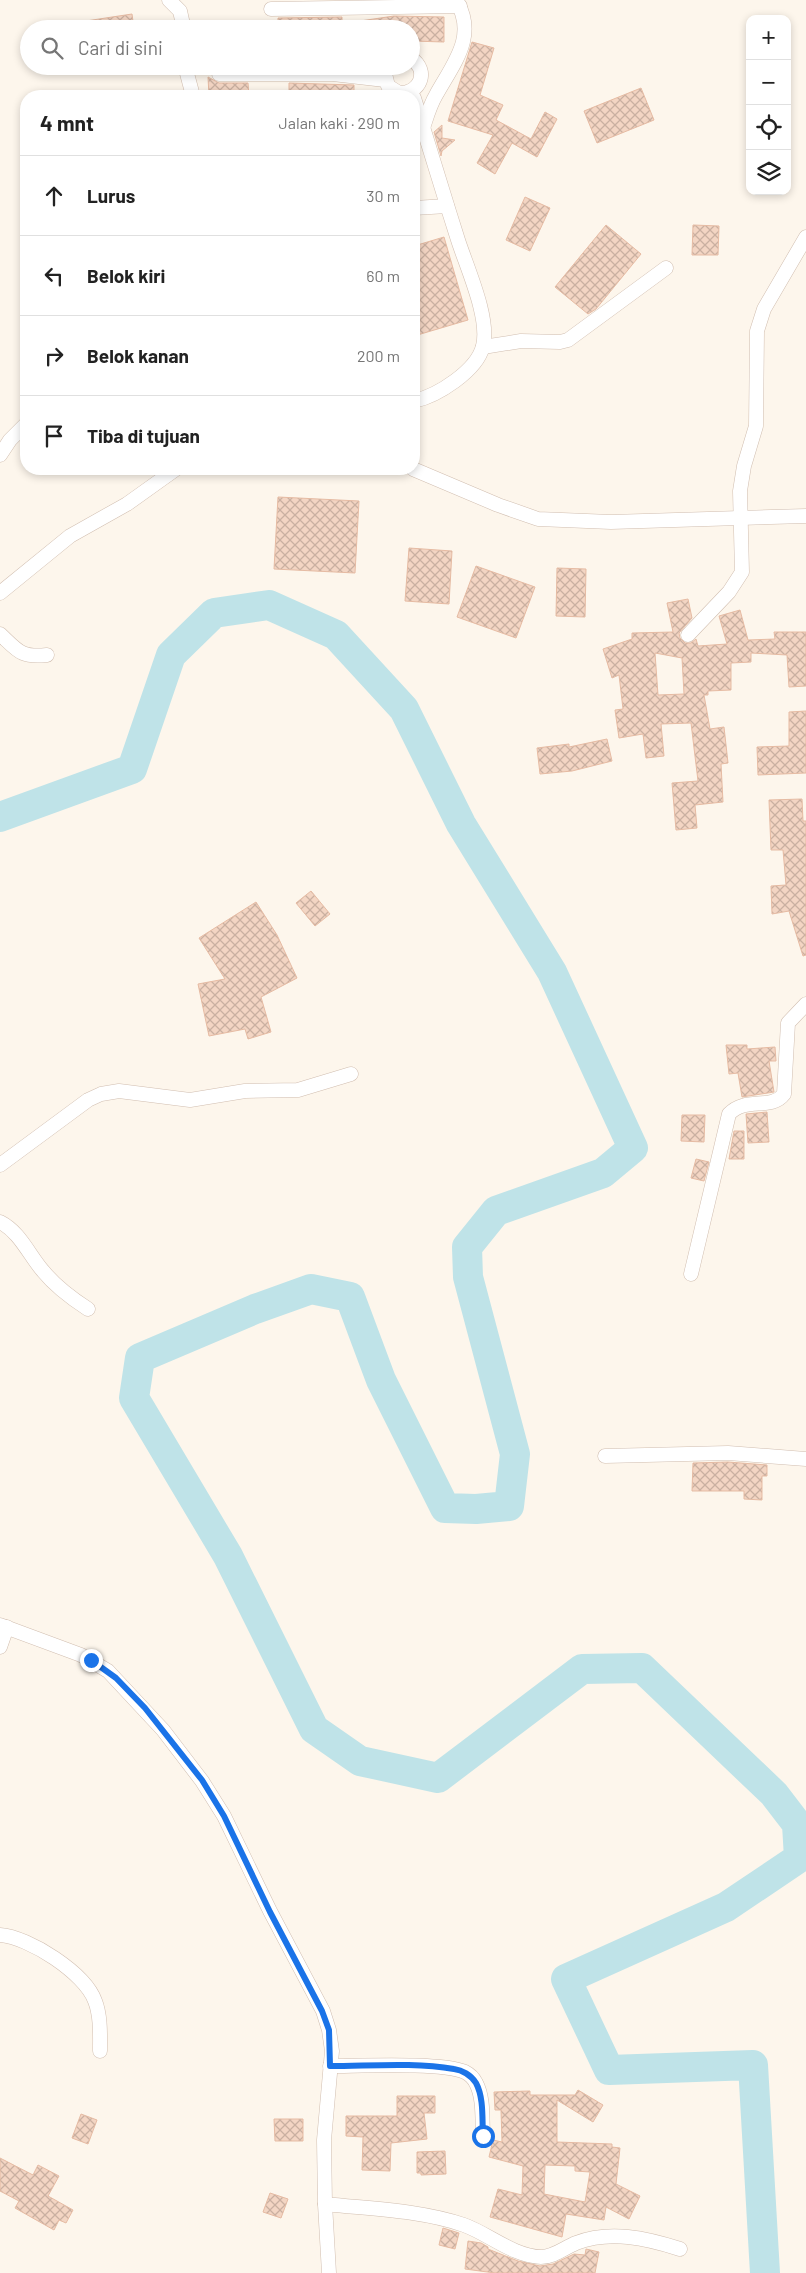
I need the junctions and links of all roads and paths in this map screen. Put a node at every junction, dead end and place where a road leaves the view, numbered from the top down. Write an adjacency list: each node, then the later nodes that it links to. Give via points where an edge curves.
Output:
1 (170, 0): 4 (street, via 180,11)
2 (458, 3): 3 (street); 12 (street, via 465,26 462,48 431,105)
3 (271, 9)
4 (182, 20)
5 (420, 70): 10 (street, via 421,82)
6 (187, 75): 8 (street)
7 (387, 75): 9 (street)
8 (191, 90)
9 (393, 90)
10 (416, 90)
11 (420, 118): 12 (street)
12 (423, 128): 13 (street)
13 (448, 206): 14 (street); 17 (street, via 479,308 484,330)
14 (420, 208)
15 (806, 237): 24 (street, via 758,324 757,414 741,477)
16 (666, 268): 17 (street, via 568,340 521,341)
17 (483, 347): 18 (street, via 475,362 457,379)
18 (420, 398)
19 (20, 430): 20 (street)
20 (0, 455)
21 (420, 472): 24 (street, via 538,519 611,522)
22 (168, 475): 25 (street, via 127,504 70,536)
23 (806, 516): 24 (street)
24 (742, 517): 27 (street, via 742,572 729,592)
25 (0, 593)
26 (0, 634): 28 (street, via 26,656)
27 (688, 635)
28 (47, 655)
29 (806, 1004): 33 (street, via 788,1023 784,1094 780,1100 739,1105 729,1114)
30 (351, 1074): 31 (street, via 298,1090 246,1091 190,1100 120,1092 101,1094 88,1100)
31 (0, 1165)
32 (0, 1222): 34 (street, via 14,1232 58,1287)
33 (691, 1274)
34 (88, 1309)
35 (604, 1456): 36 (street, via 728,1453)
36 (806, 1460)
37 (4, 1626): 38 (street); 41 (street, via 80,1654 108,1671 145,1708 202,1780 224,1816 322,2011 329,2030)
38 (0, 1647)
39 (0, 1935): 40 (street, via 13,1936 35,1947 66,1967 84,1984 96,2006)
40 (100, 2051)
41 (330, 2066): 42 (street, via 431,2067 466,2073 475,2081 479,2092); 43 (street, via 324,2140)
42 (483, 2136)
43 (325, 2204): 44 (street, via 445,2220 542,2257 552,2256 584,2240 608,2236 654,2240); 45 (street)
44 (680, 2250)
45 (329, 2273)

